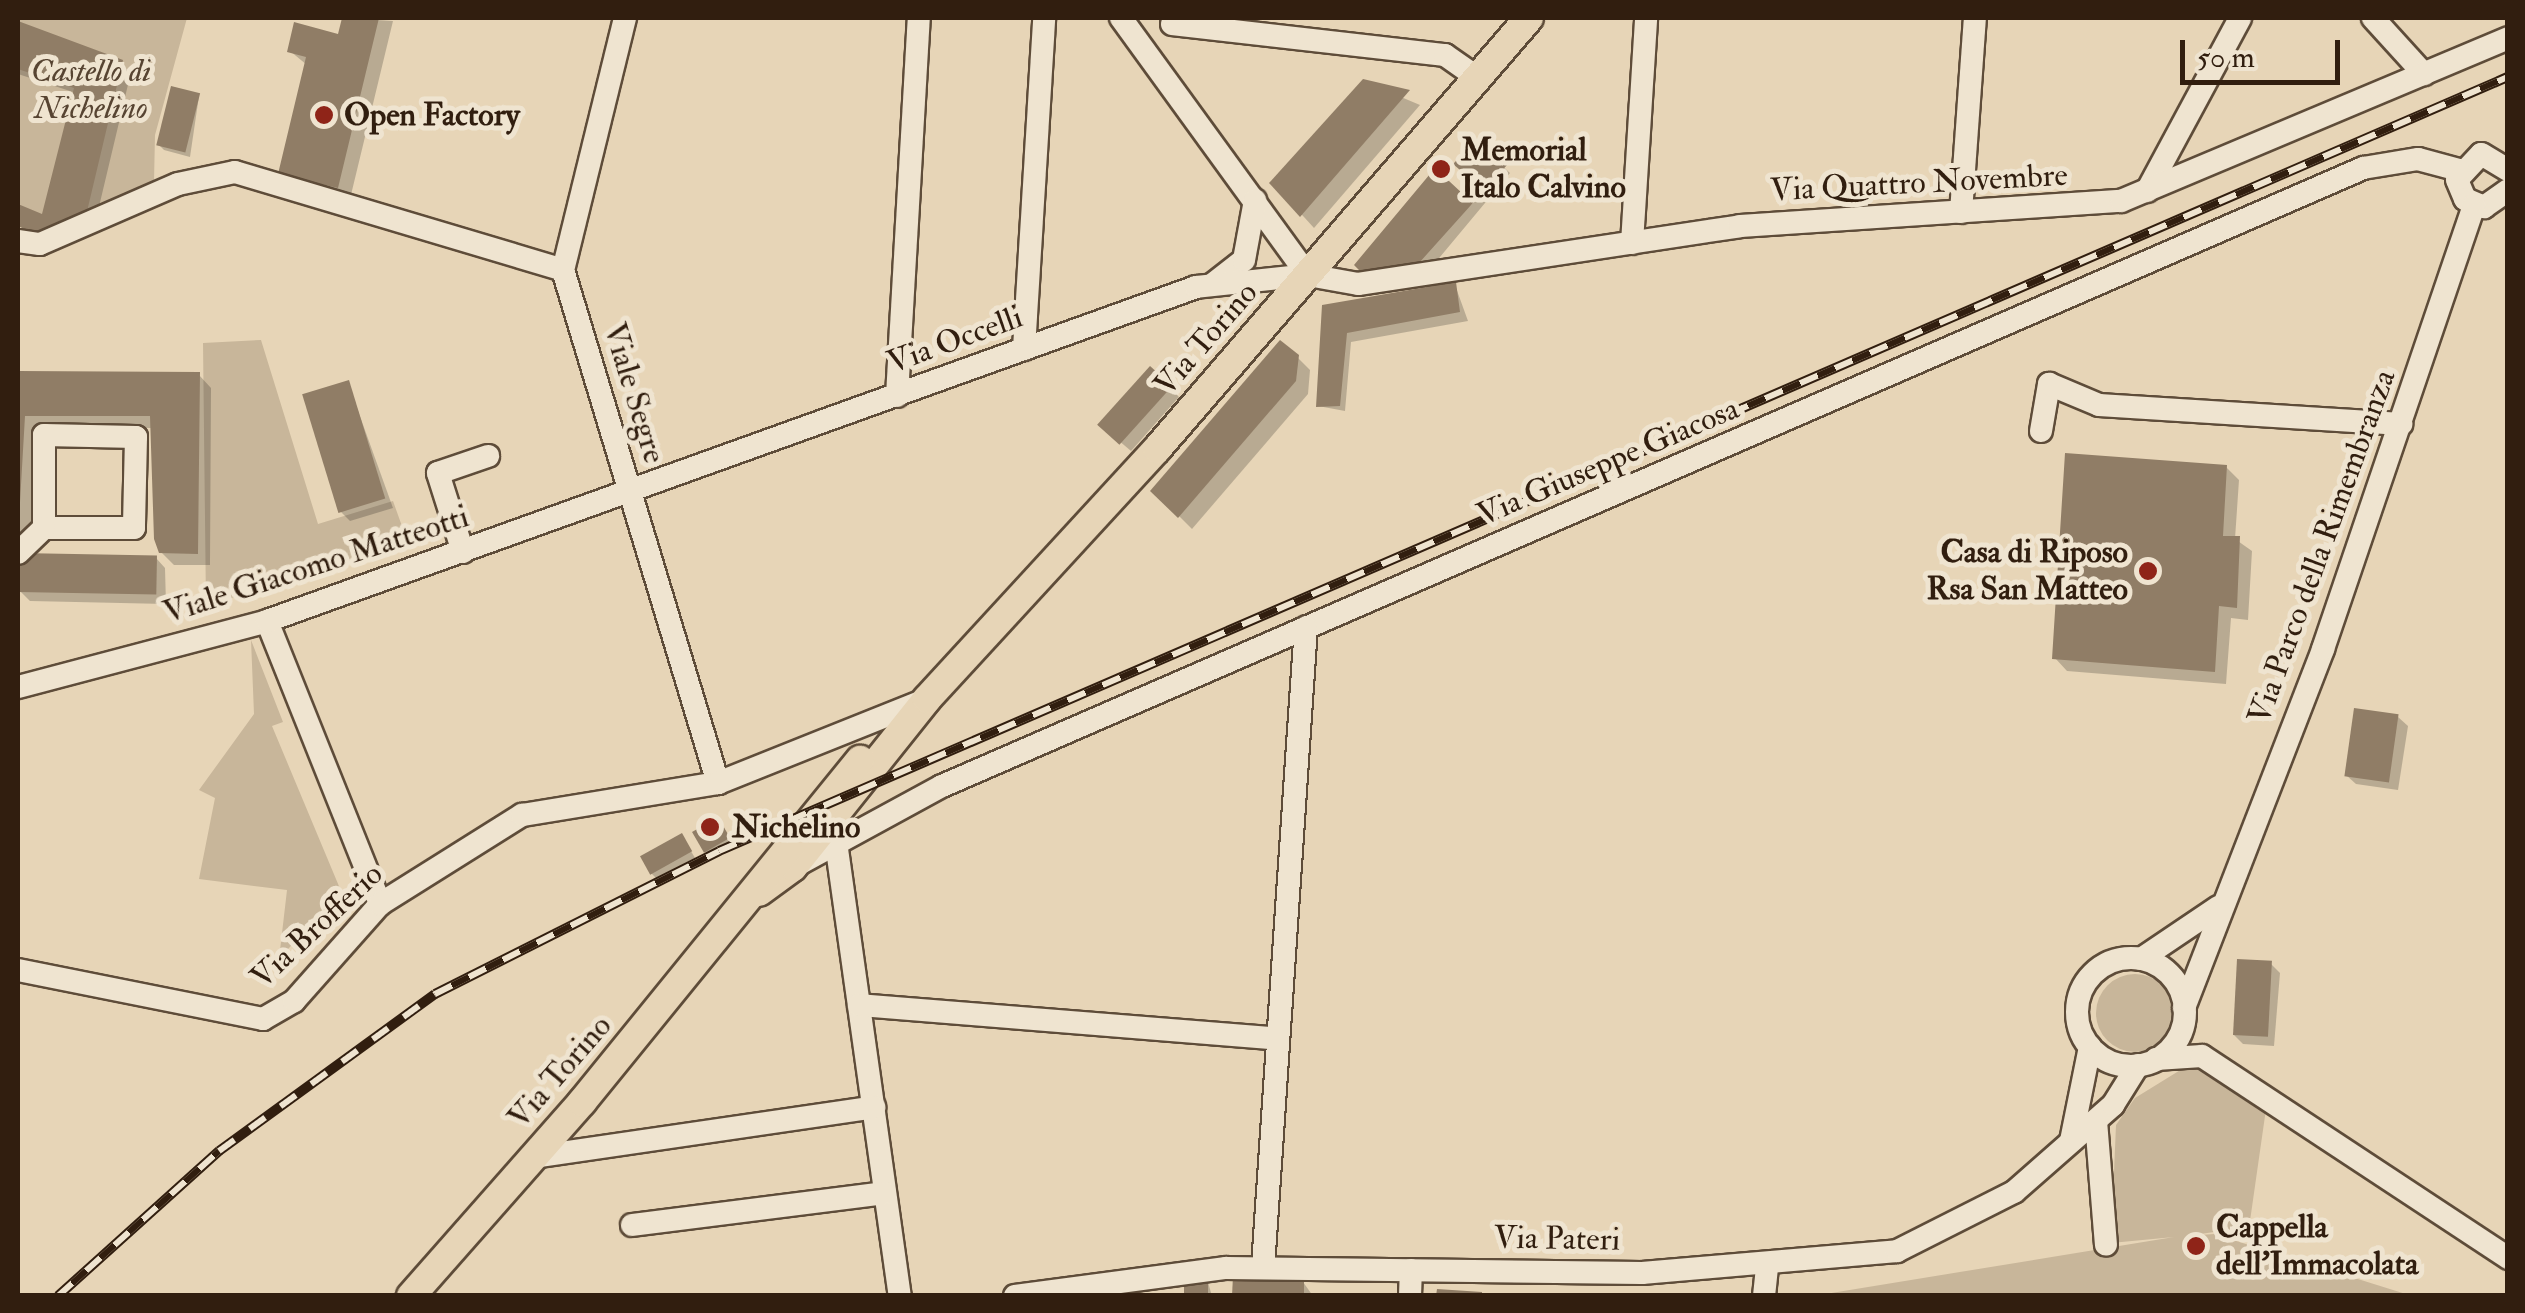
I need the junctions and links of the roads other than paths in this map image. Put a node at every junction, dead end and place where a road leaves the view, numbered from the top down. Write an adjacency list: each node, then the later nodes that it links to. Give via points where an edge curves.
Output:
1 (625, 18): 23 (street)
2 (918, 18): 27 (street)
3 (1044, 18): 26 (street)
4 (1121, 18): 18 (street)
5 (1646, 18): 22 (street)
6 (1974, 18): 20 (street)
7 (2240, 18): 17 (street)
8 (2373, 18): 12 (street)
9 (1172, 24): 13 (street, via 1445,56)
10 (1520, 24): 13 (main road, Via Torino)
11 (2508, 38): 12 (street, Via Quattro Novembre)
12 (2424, 74): 17 (street, Via Quattro Novembre)
13 (1476, 77): 24 (main road, Via Torino)
14 (2502, 158): 15 (street)
15 (2459, 170): 19 (street, via 2459,191); 36 (street, Via Giuseppe Giacosa, via 2418,159 2363,168)
16 (2508, 190): 19 (street, via 2494,204)
17 (2148, 191): 20 (street, Via Quattro Novembre, via 2073,208)
18 (1255, 200): 24 (street); 25 (street, via 1244,260)
19 (2474, 205): 28 (street, Via Parco della Rimembranza)
20 (1961, 212): 22 (street, Via Quattro Novembre)
21 (18, 241): 23 (street, via 40,244 178,184 235,172)
22 (1632, 243): 24 (street, Via Quattro Novembre, via 1404,280 1323,283)
23 (563, 270): 31 (street, Viale Segre)
24 (1308, 275): 25 (street, Via Occelli); 38 (main road, Via Torino)
25 (1211, 286): 26 (street, Via Occelli)
26 (1024, 349): 27 (street, Via Occelli)
27 (897, 396): 31 (street, Via Occelli)
28 (2402, 424): 29 (street, via 2099,405 2048,384); 44 (street, Via Parco della Rimembranza)
29 (2041, 430)
30 (488, 456): 33 (street, via 438,474)
31 (630, 494): 33 (street, Viale Giacomo Matteotti); 40 (street, Viale Segre)
32 (44, 528): 32 (street, via 134,528 136,437 44,435); 34 (street)
33 (462, 552): 35 (street, Viale Giacomo Matteotti)
34 (18, 553)
35 (268, 621): 37 (street, Viale Giacomo Matteotti); 43 (street)
36 (1306, 627): 41 (street, Via Giuseppe Giacosa); 49 (street)
37 (18, 687)
38 (927, 699): 39 (main road, Via Torino); 41 (main road, Via Torino)
39 (879, 727): 40 (street, Via Brofferio); 42 (main road, Via Torino, via 802,824)
40 (718, 783): 43 (street, Via Brofferio, via 522,815)
41 (835, 834): 42 (main road, Via Torino); 47 (street)
42 (759, 892): 56 (main road, Via Torino)
43 (380, 904): 46 (street, Via Brofferio, via 294,1001 263,1018)
44 (2218, 907): 45 (street); 48 (street, Via Parco della Rimembranza)
45 (2141, 959): 48 (street, via 2175,982); 50 (street, via 2115,960 2084,985 2077,1010)
46 (18, 970)
47 (859, 1005): 49 (street); 53 (street)
48 (2183, 1017): 51 (street); 52 (street, Via Pateri)
49 (1278, 1039): 62 (street)
50 (2090, 1047): 52 (street); 55 (street)
51 (2202, 1056): 52 (street); 60 (street)
52 (2147, 1062): 54 (street, Via Pateri)
53 (874, 1107): 56 (street); 57 (street)
54 (2096, 1121): 55 (street, Via Pateri); 59 (street)
55 (2069, 1147): 61 (street, Via Pateri, via 1941,1235 1838,1262)
56 (533, 1156): 65 (main road, Via Torino)
57 (884, 1192): 58 (street); 66 (street)
58 (632, 1226)
59 (2106, 1245)
60 (2508, 1258)
61 (1767, 1266): 64 (street, Via Pateri); 70 (street)
62 (1264, 1267): 63 (street, Via Pateri); 67 (street, Via Pateri)
63 (1411, 1270): 64 (street, Via Pateri); 68 (street)
64 (1496, 1272): 69 (street)
65 (411, 1296)
66 (900, 1296)
67 (1015, 1296)
68 (1410, 1296)
69 (1494, 1296)
70 (1764, 1296)

